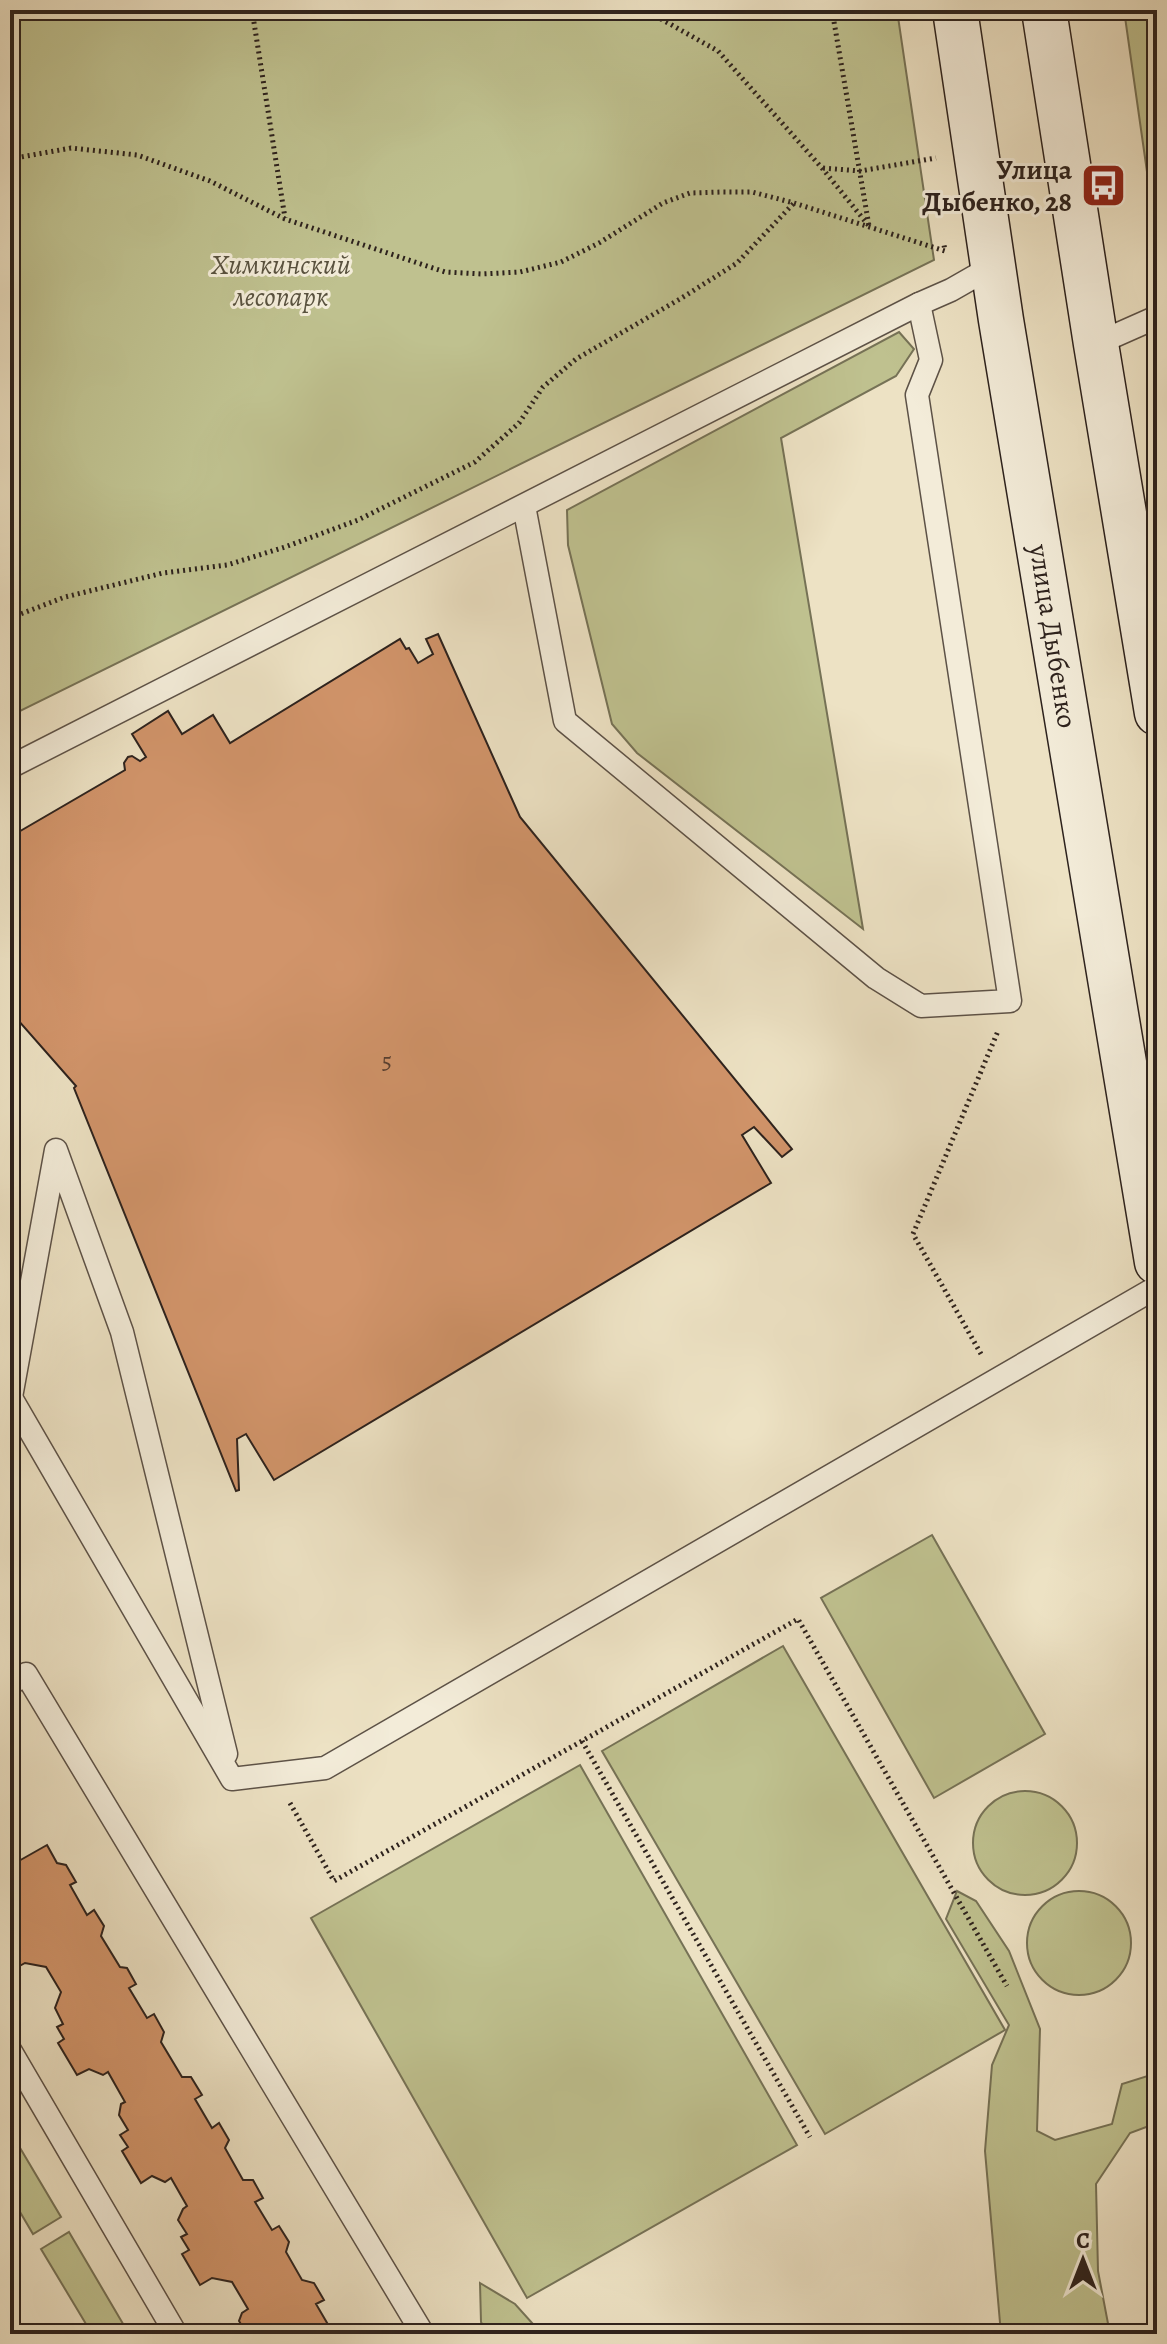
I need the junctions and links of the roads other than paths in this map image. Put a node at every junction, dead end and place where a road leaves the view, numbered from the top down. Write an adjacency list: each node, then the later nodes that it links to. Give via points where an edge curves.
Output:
1 (955, 10): 3 (main road, улица Дыбенко)
2 (1044, 10): 6 (main road)
3 (993, 266): 4 (lane); 10 (main road, улица Дыбенко)
4 (919, 304): 7 (lane); 7 (lane, via 931,360 917,395 1010,1001 921,1006 876,978 565,721)
5 (1157, 317): 6 (lane)
6 (1096, 344): 8 (main road)
7 (524, 506): 9 (lane)
8 (1157, 713)
9 (10, 767)
10 (1157, 1262)
11 (1157, 1287): 14 (lane, via 325,1768)
12 (10, 1396): 14 (lane); 14 (lane, via 56,1150 122,1332)
13 (10, 1684): 17 (lane, via 26,1674)
14 (232, 1779)
15 (10, 2050): 16 (lane)
16 (176, 2334)
17 (423, 2334)

